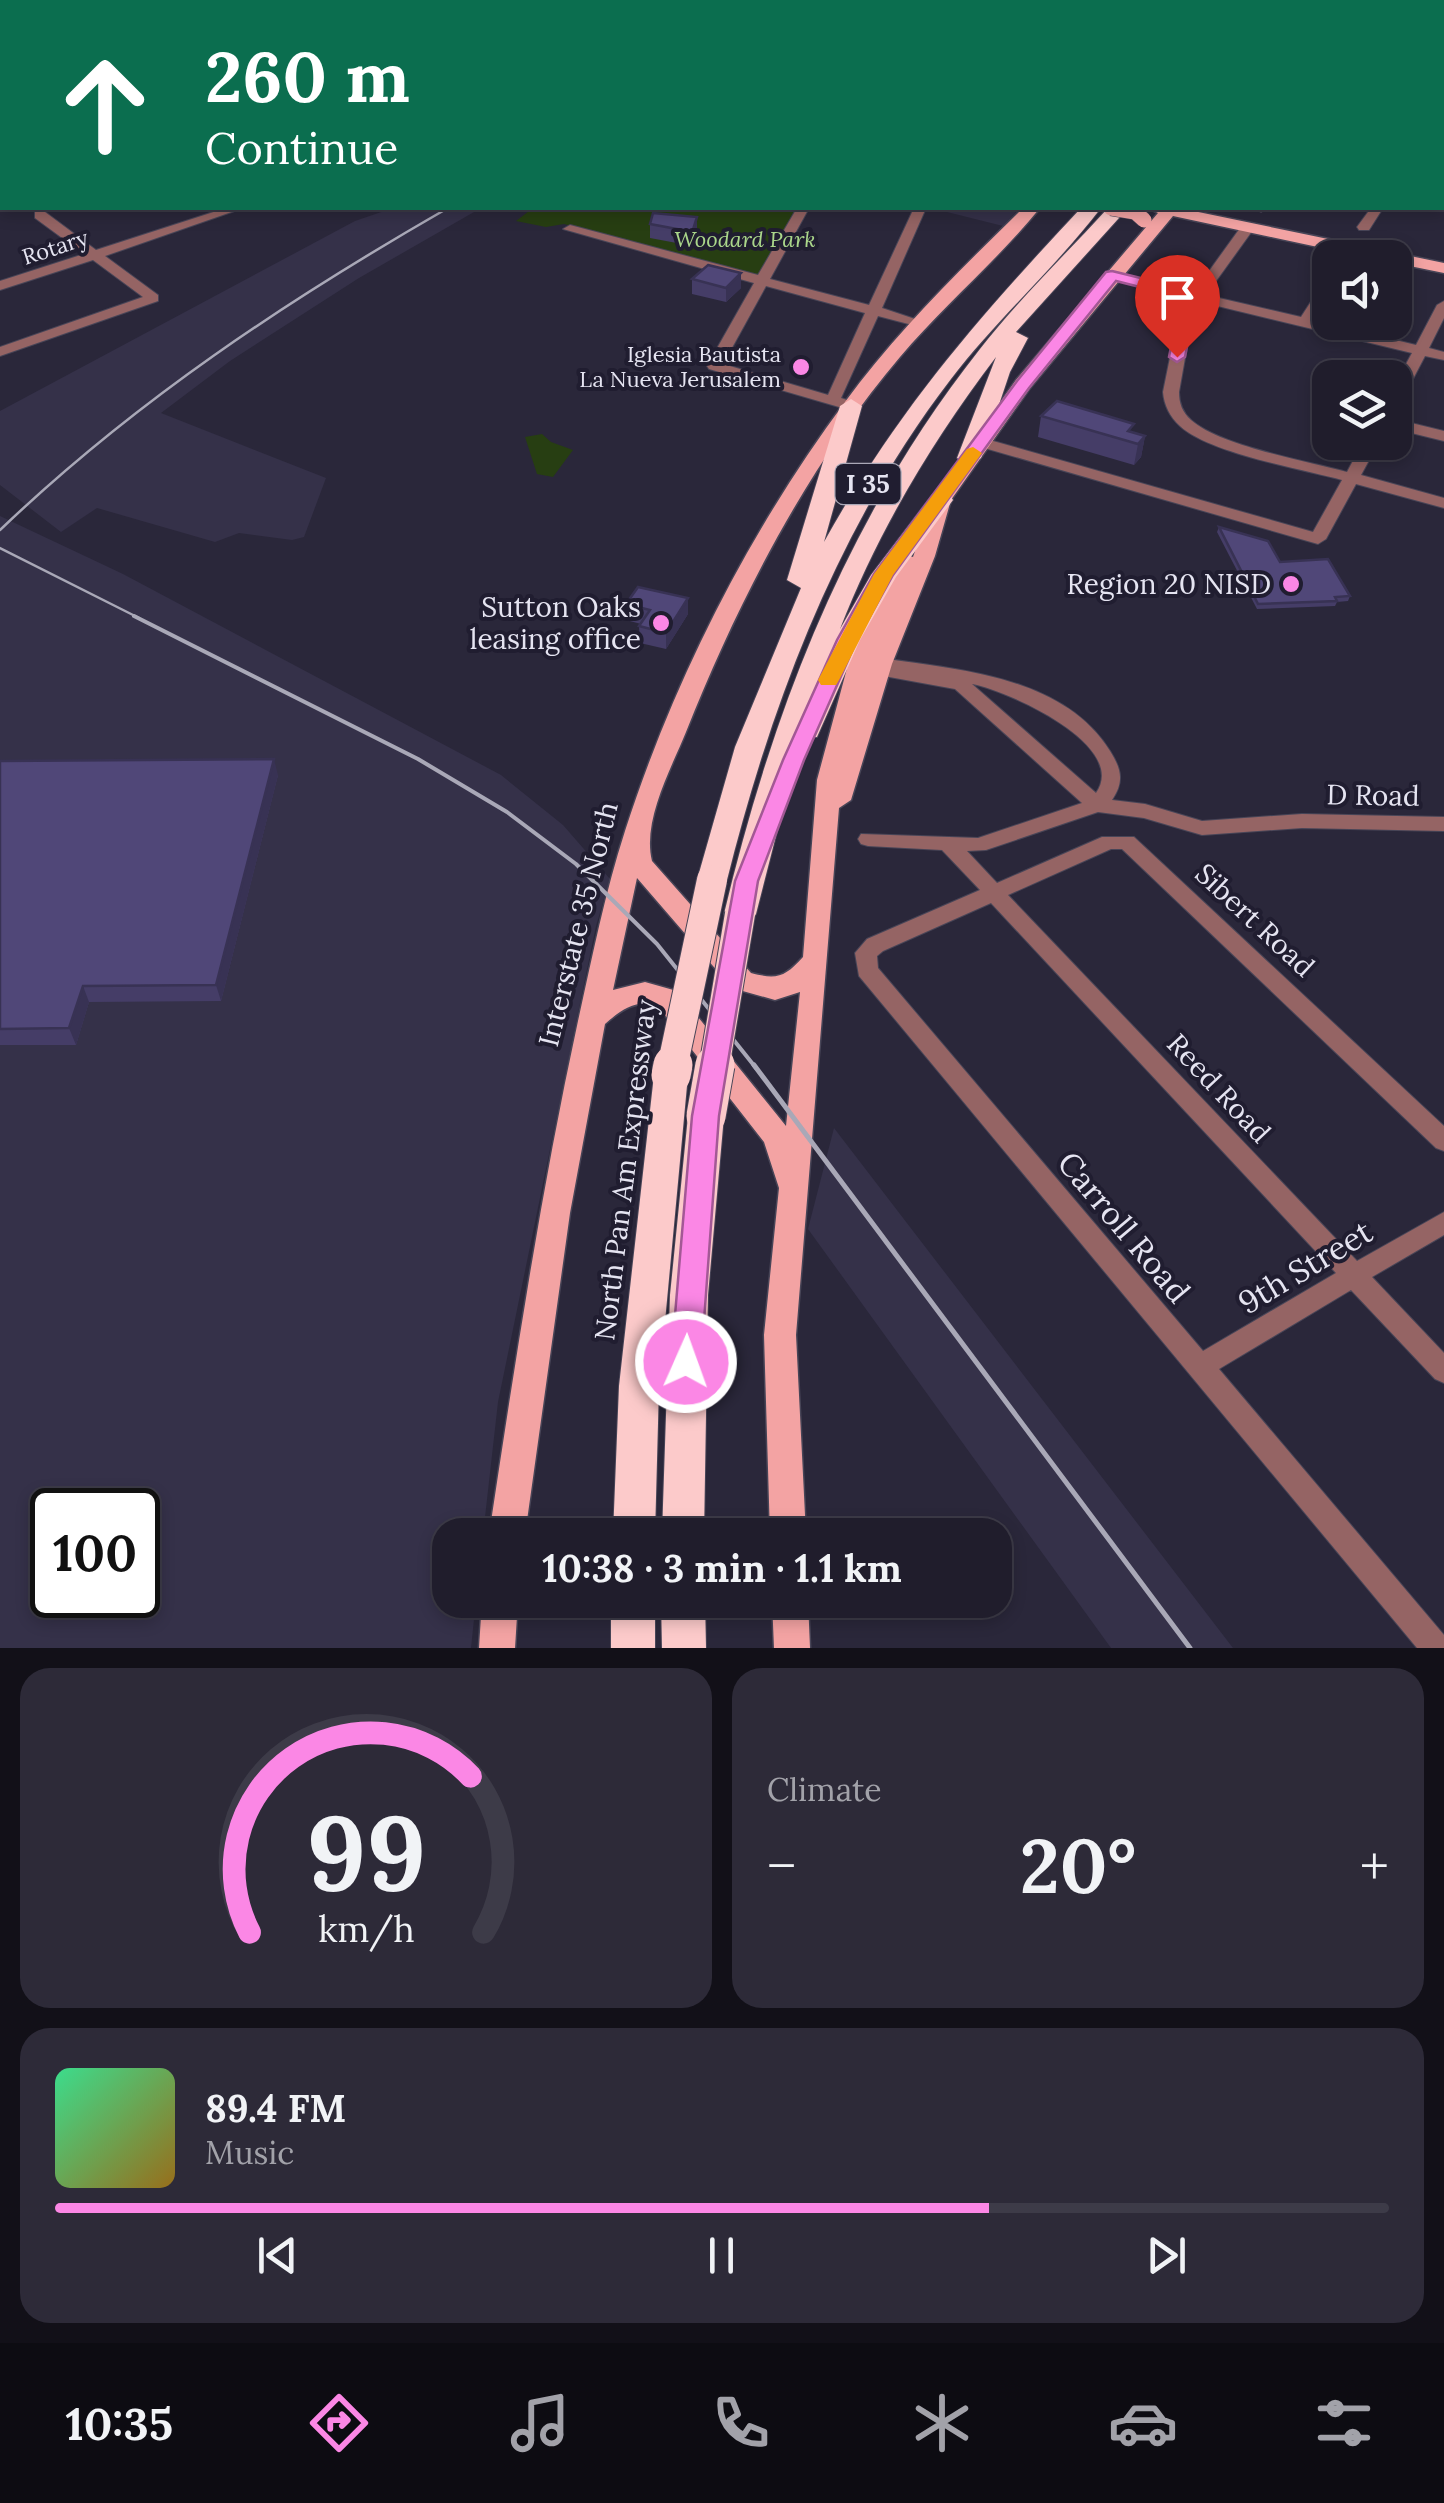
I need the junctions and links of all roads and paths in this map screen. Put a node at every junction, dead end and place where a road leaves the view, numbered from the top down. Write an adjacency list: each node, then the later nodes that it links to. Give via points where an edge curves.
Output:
1 (56, 210): 16 (street, via 40,215)
2 (227, 210): 16 (street, Rotary)
3 (802, 210): 22 (street)
4 (919, 210): 26 (street)
5 (1030, 210): 28 (main road, Interstate 35 North)
6 (1089, 210): 45 (highway, North Pan Am Expressway / I 35, via 966,346 880,464 802,608)
7 (1113, 210): 17 (highway, I 35)
8 (1125, 210): 11 (main road, bridge)
9 (1223, 210): 18 (main road)
10 (1376, 210): 13 (street)
11 (1156, 215): 12 (main road); 21 (main road)
12 (1248, 227): 15 (main road); 24 (street)
13 (1364, 227)
14 (570, 229): 22 (street)
15 (1312, 243)
16 (94, 255): 23 (street, Rotary); 31 (street, via 153,298)
17 (1074, 258): 37 (highway, via 1009,350); 53 (highway, I 35, via 978,364 878,518 814,656)
18 (1444, 258)
19 (1412, 263): 20 (main road)
20 (1444, 268)
21 (1112, 276): 24 (street); 37 (main road)
22 (764, 280): 26 (street); 34 (street, via 714,366)
23 (0, 286)
24 (1197, 296): 29 (street); 39 (street, via 1183,322 1172,404 1185,423 1216,441)
25 (1444, 305): 30 (street)
26 (875, 308): 28 (street); 34 (street)
27 (1312, 310): 29 (street)
28 (920, 323): 34 (main road, Interstate 35 North)
29 (1304, 323): 30 (street)
30 (1420, 350): 32 (street); 33 (street)
31 (1, 351)
32 (1444, 356)
33 (1412, 365)
34 (842, 403): 45 (highway, via 803,573 740,736); 49 (main road, Interstate 35 North, via 706,656)
35 (1412, 428): 36 (street)
36 (1444, 436)
37 (980, 443): 39 (street, via 1318,539); 40 (main road)
38 (1361, 460): 39 (street)
39 (1351, 478): 41 (street)
40 (941, 500): 42 (main road); 51 (main road, via 894,578 864,646 828,780); 53 (highway, via 884,574 847,640)
41 (1444, 503)
42 (880, 667): 43 (street, via 986,682 1042,703 1098,747); 44 (street, via 961,684); 51 (main road)
43 (1111, 786): 44 (street); 46 (street)
44 (1091, 799): 46 (street); 50 (street, via 1012,836)
45 (729, 811): 63 (highway, North Pan Am Expressway / I 35, bridge, via 671,1075 639,1386)
46 (1145, 811): 47 (street, D Road, via 1202,828)
47 (1444, 824)
48 (868, 839): 50 (street)
49 (634, 844): 54 (main road, via 640,864 742,982 775,990 797,982); 55 (main road, Interstate 35 North)
50 (950, 846): 52 (street, Reed Road)
51 (822, 852): 54 (main road)
52 (994, 892): 56 (street, Sibert Road, via 1109,842 1127,842); 59 (street, Reed Road); 60 (street, Carroll Road, via 874,945 864,963)
53 (743, 898): 64 (highway, I 35, bridge, via 706,1116 688,1295)
54 (816, 961): 57 (main road)
55 (592, 1020): 57 (main road, via 637,992 667,998 777,1138); 62 (main road, Interstate 35 North)
56 (1444, 1141)
57 (793, 1189): 65 (main road, via 780,1335)
58 (1444, 1222): 59 (street, 9th Street)
59 (1354, 1276): 60 (street, 9th Street); 61 (street, Reed Road)
60 (1199, 1367): 74 (street, Carroll Road)
61 (1444, 1371)
62 (510, 1518)
63 (635, 1518)
64 (683, 1518)
65 (787, 1518)
66 (498, 1618): 70 (main road)
67 (633, 1618): 71 (highway)
68 (684, 1618): 72 (highway)
69 (791, 1618): 73 (main road)
70 (496, 1648)
71 (633, 1648)
72 (684, 1648)
73 (792, 1648)
74 (1436, 1648)

